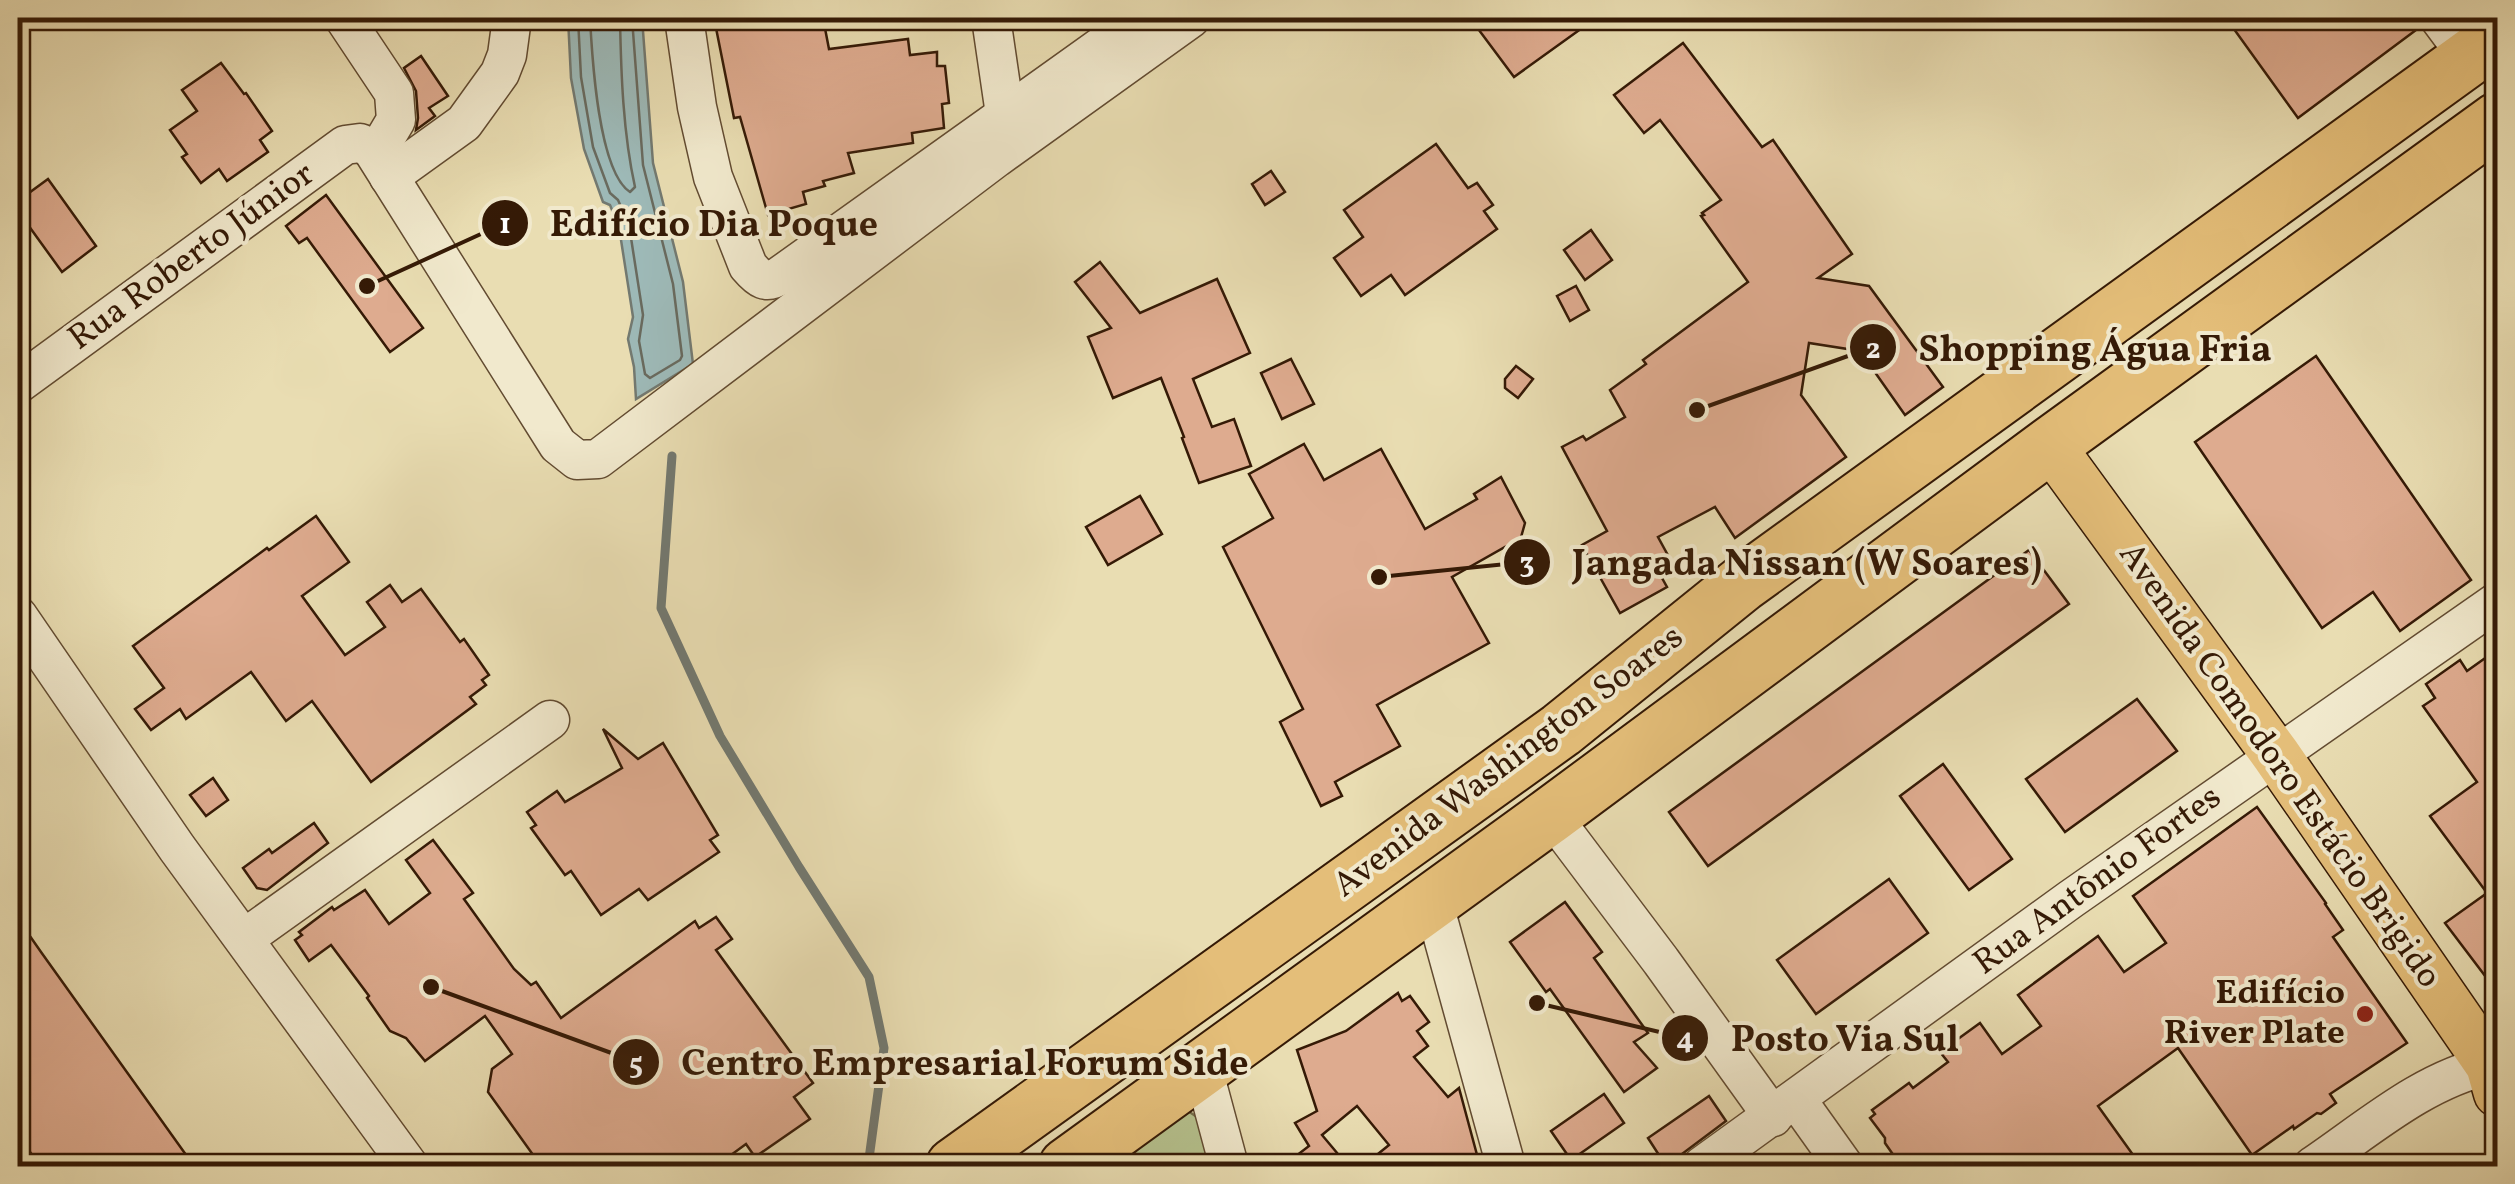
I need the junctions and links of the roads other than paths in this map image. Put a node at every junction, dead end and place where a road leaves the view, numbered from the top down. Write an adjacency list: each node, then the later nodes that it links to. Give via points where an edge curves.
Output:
1 (344, 18): 10 (street, via 394,93 396,120)
2 (512, 18): 10 (street, via 500,73 464,123)
3 (684, 18): 8 (street, via 713,176 748,266 765,281)
4 (991, 18): 8 (street)
5 (1140, 18): 8 (street)
6 (1192, 18): 10 (street, via 598,459 576,460 558,446)
7 (2468, 37): 24 (highway, Avenida Washington Soares, via 1742,584 1561,730)
8 (1005, 114)
9 (2498, 120): 12 (highway, Avenida Washington Soares)
10 (379, 160): 11 (street, Rua Roberto Júnior, via 360,143 345,145)
11 (18, 384)
12 (2050, 445): 16 (main road, Avenida Comodoro Estácio Brigido); 17 (highway, Avenida Washington Soares)
13 (2498, 601): 16 (street, Rua Antônio Fortes)
14 (18, 616): 19 (street)
15 (550, 720): 19 (street)
16 (2276, 755): 21 (main road, Avenida Comodoro Estácio Brigido); 22 (street, Rua Antônio Fortes)
17 (1551, 815): 18 (highway, Avenida Washington Soares); 22 (street, via 1661,961)
18 (1433, 901): 20 (highway, Avenida Washington Soares); 27 (street)
19 (245, 938): 23 (street)
20 (1202, 1069): 25 (highway, Avenida Washington Soares); 26 (street)
21 (2495, 1073): 30 (street, via 2454,1075 2428,1088)
22 (1785, 1108): 28 (street, Rua Antônio Fortes); 29 (street)
23 (409, 1166)
24 (954, 1166)
25 (1067, 1166)
26 (1229, 1166)
27 (1506, 1166)
28 (1702, 1166)
29 (1844, 1166)
30 (2313, 1166)

